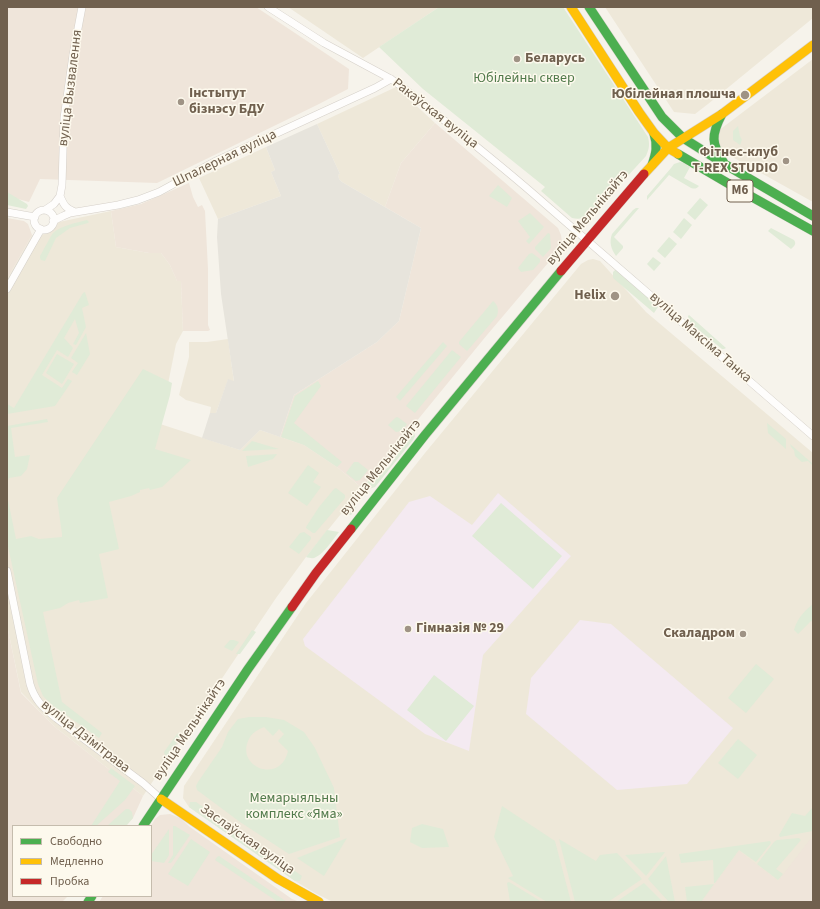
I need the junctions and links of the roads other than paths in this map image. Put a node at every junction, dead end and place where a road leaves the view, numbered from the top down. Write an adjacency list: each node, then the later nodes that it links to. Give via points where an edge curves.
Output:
1 (82, 7): 13 (street, вуліца Вызвалення, via 64,118)
2 (268, 7): 6 (street, Ракаўская вуліца, via 310,35)
3 (571, 7): 8 (main road, М6)
4 (589, 7): 9 (main road, М6, via 662,117)
5 (813, 45): 7 (main road, вуліца Мельнікайтэ)
6 (391, 79): 16 (street, Шпалерная вуліца, via 214,162 158,192 118,205); 22 (street, Ракаўская вуліца, via 490,157)
7 (722, 114): 9 (main road, вуліца Мельнікайтэ); 12 (main road, via 714,142)
8 (654, 133): 10 (main road, М6); 11 (main road, via 657,148)
9 (683, 138): 10 (main road, вуліца Мельнікайтэ); 12 (main road, М6)
10 (668, 148): 11 (main road, вуліца Мельнікайтэ); 21 (main road, М6)
11 (652, 165): 22 (main road, вуліца Мельнікайтэ)
12 (726, 165): 18 (main road, М6)
13 (60, 196): 14 (street, via 54,204); 16 (street, via 68,209)
14 (44, 210): 17 (street); 19 (street, via 50,212)
15 (7, 212): 17 (street)
16 (75, 212): 19 (street, Шпалерная вуліца)
17 (35, 216): 20 (street, via 36,226)
18 (813, 216)
19 (54, 221): 20 (street, via 48,229)
20 (41, 229): 23 (street)
21 (813, 231)
22 (587, 240): 24 (street, вуліца Максіма Танка); 26 (main road, вуліца Мельнікайтэ, via 425,435 316,573 200,738)
23 (7, 289)
24 (813, 436)
25 (7, 571): 26 (street, вуліца Дзімітрава, via 30,684 36,699 56,718 143,782)
26 (161, 799): 27 (main road, вуліца Мельнікайтэ); 28 (main road, Заслаўская вуліца, via 277,879)
27 (144, 825)
28 (319, 902)

